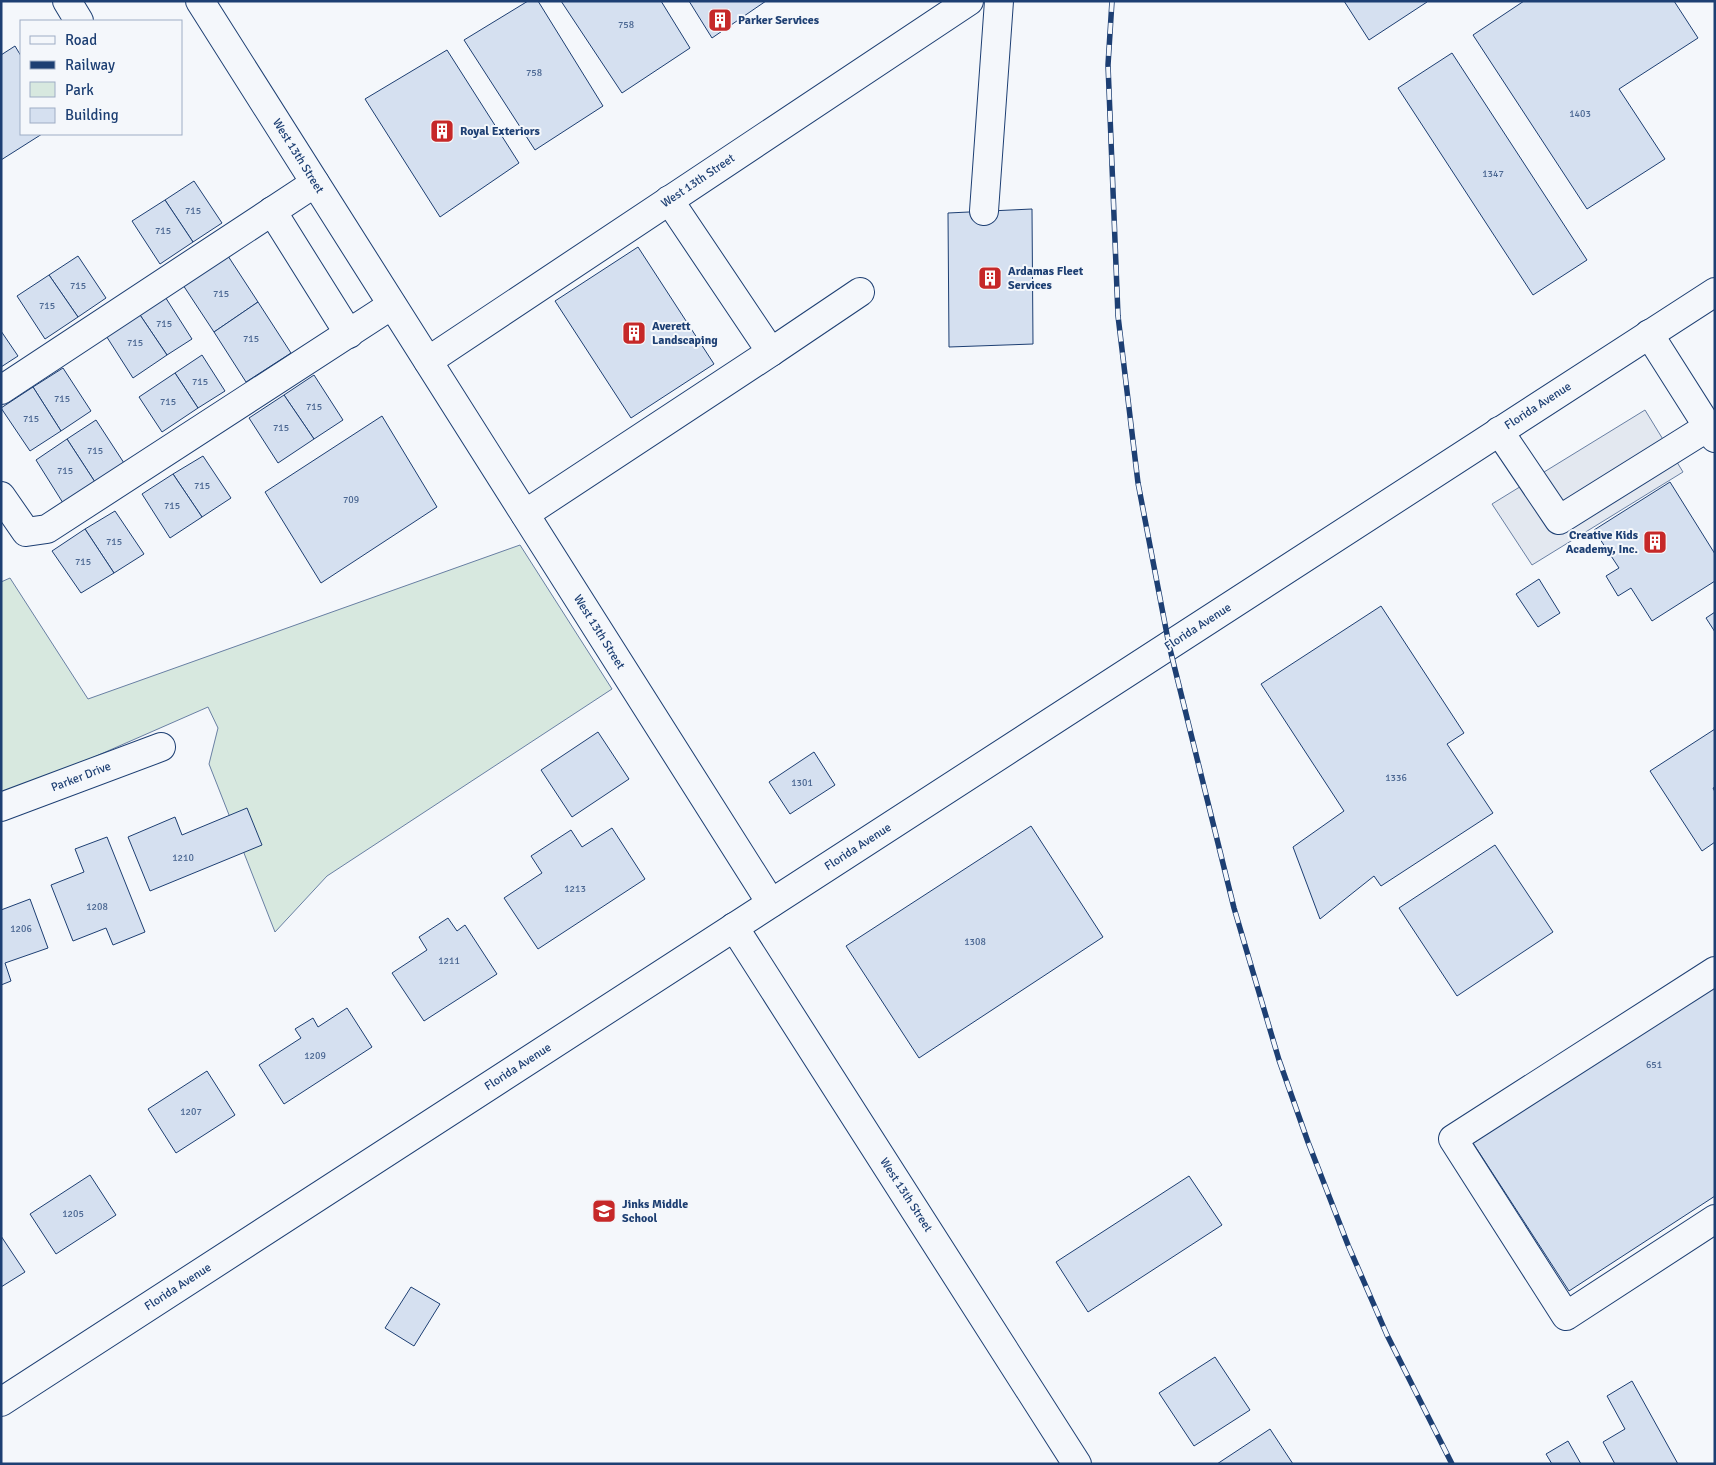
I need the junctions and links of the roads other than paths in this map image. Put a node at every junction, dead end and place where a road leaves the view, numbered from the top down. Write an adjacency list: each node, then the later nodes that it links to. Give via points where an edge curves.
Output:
1 (67, 1): 5 (street)
2 (200, 1): 6 (street, West 13th Street)
3 (969, 1): 7 (street, West 13th Street)
4 (999, 1): 9 (street)
5 (78, 20)
6 (315, 183): 8 (street); 12 (street, West 13th Street)
7 (670, 200): 15 (street); 16 (street, West 13th Street)
8 (272, 211): 13 (street); 17 (street)
9 (984, 211)
10 (860, 292): 15 (street)
11 (1715, 292): 14 (street, Florida Avenue)
12 (392, 305): 13 (street); 16 (street, West 13th Street)
13 (349, 334): 20 (street, via 47,529 26,532)
14 (1649, 334): 18 (street, Florida Avenue); 19 (street)
15 (771, 352): 21 (street)
16 (428, 361): 21 (street, West 13th Street)
17 (1, 390)
18 (1499, 432): 19 (street, via 1559,520); 24 (street, Florida Avenue)
19 (1711, 433)
20 (1, 496)
21 (525, 514): 24 (street, West 13th Street)
22 (161, 747): 23 (street, Parker Drive)
23 (1, 807)
24 (771, 904): 25 (street, Florida Avenue)
25 (734, 927): 28 (street, Florida Avenue); 29 (street, West 13th Street)
26 (1715, 970): 27 (street, via 1453,1139 1566,1316)
27 (1715, 1220)
28 (1, 1402)
29 (1077, 1464)

